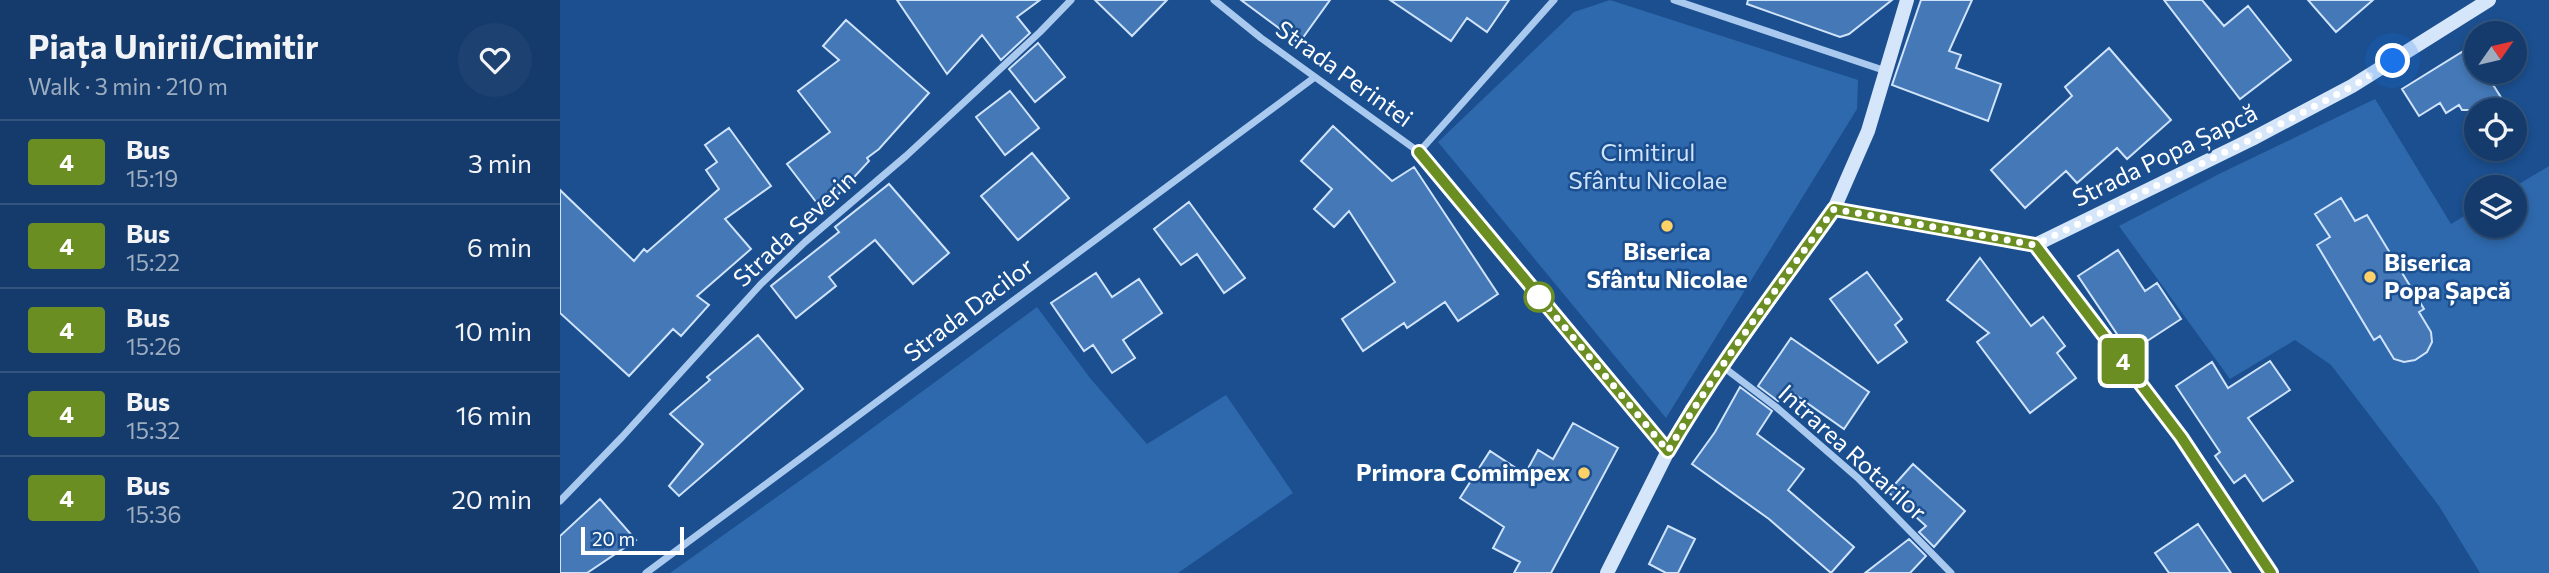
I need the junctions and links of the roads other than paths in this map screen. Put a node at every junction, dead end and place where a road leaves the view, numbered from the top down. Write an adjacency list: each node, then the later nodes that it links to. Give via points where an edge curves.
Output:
1 (1071, 0): 14 (street, Strada Severin, via 916,147 761,284)
2 (1214, 0): 8 (street, Strada Perintei)
3 (1554, 0): 9 (street)
4 (1674, 0): 7 (street)
5 (1907, 0): 7 (street)
6 (2489, 0): 11 (street, Strada Popa Șapcă, via 2353,86)
7 (1886, 71): 10 (street, via 1868,131)
8 (1315, 77): 9 (street, Strada Perintei); 15 (street, Strada Dacilor)
9 (1419, 152): 13 (street, Strada Perintei)
10 (1834, 209): 11 (street); 12 (street)
11 (2035, 245): 18 (street, via 2181,437)
12 (1722, 366): 13 (street); 17 (street, Intrarea Rotarilor, via 1858,478)
13 (1668, 451): 16 (street)
14 (560, 501)
15 (646, 573)
16 (1607, 573)
17 (1951, 573)
18 (2271, 573)

